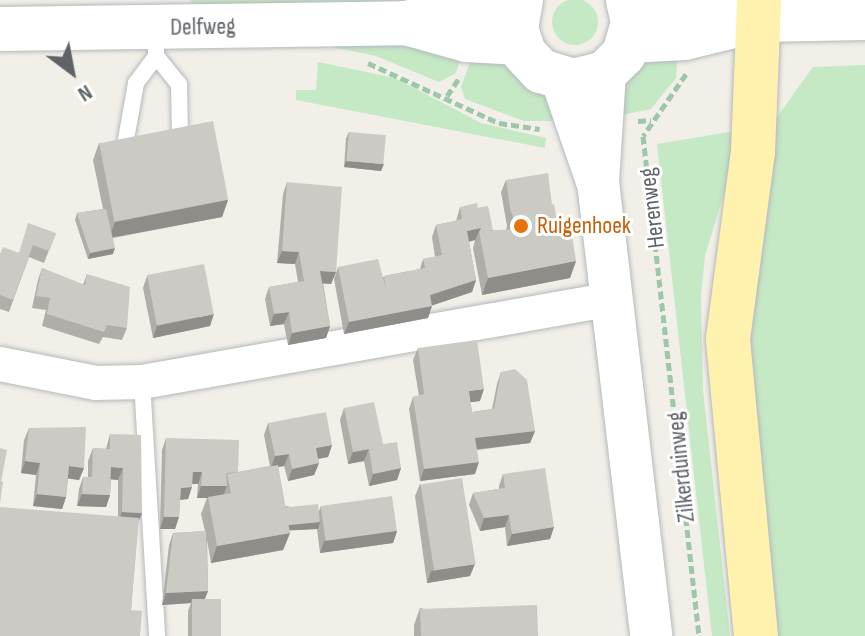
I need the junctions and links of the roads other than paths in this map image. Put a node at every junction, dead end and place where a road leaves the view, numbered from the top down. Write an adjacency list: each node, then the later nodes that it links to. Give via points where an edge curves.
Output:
1 (507, 0): 5 (main road, Delfweg)
2 (521, 0): 9 (main road)
3 (759, 10): 4 (main road); 7 (main road, via 684,2); 19 (main road, via 753,152 728,339)
4 (865, 18)
5 (406, 23): 8 (main road, Delfweg); 9 (main road, Delfweg, via 467,40)
6 (0, 29): 8 (main road, Delfweg)
7 (623, 29): 10 (main road); 13 (street, Herenweg)
8 (156, 42): 11 (lane, via 179,84); 12 (lane, via 136,83)
9 (519, 43): 10 (main road, via 531,63)
10 (562, 80): 13 (street, Herenweg)
11 (180, 137)
12 (125, 145)
13 (598, 182): 14 (street, Herenweg)
14 (613, 306): 16 (street, via 600,301); 18 (street, Zilkerduinweg)
15 (0, 364): 16 (street, via 96,383)
16 (142, 382): 17 (lane)
17 (157, 636)
18 (651, 636)
19 (756, 636)

